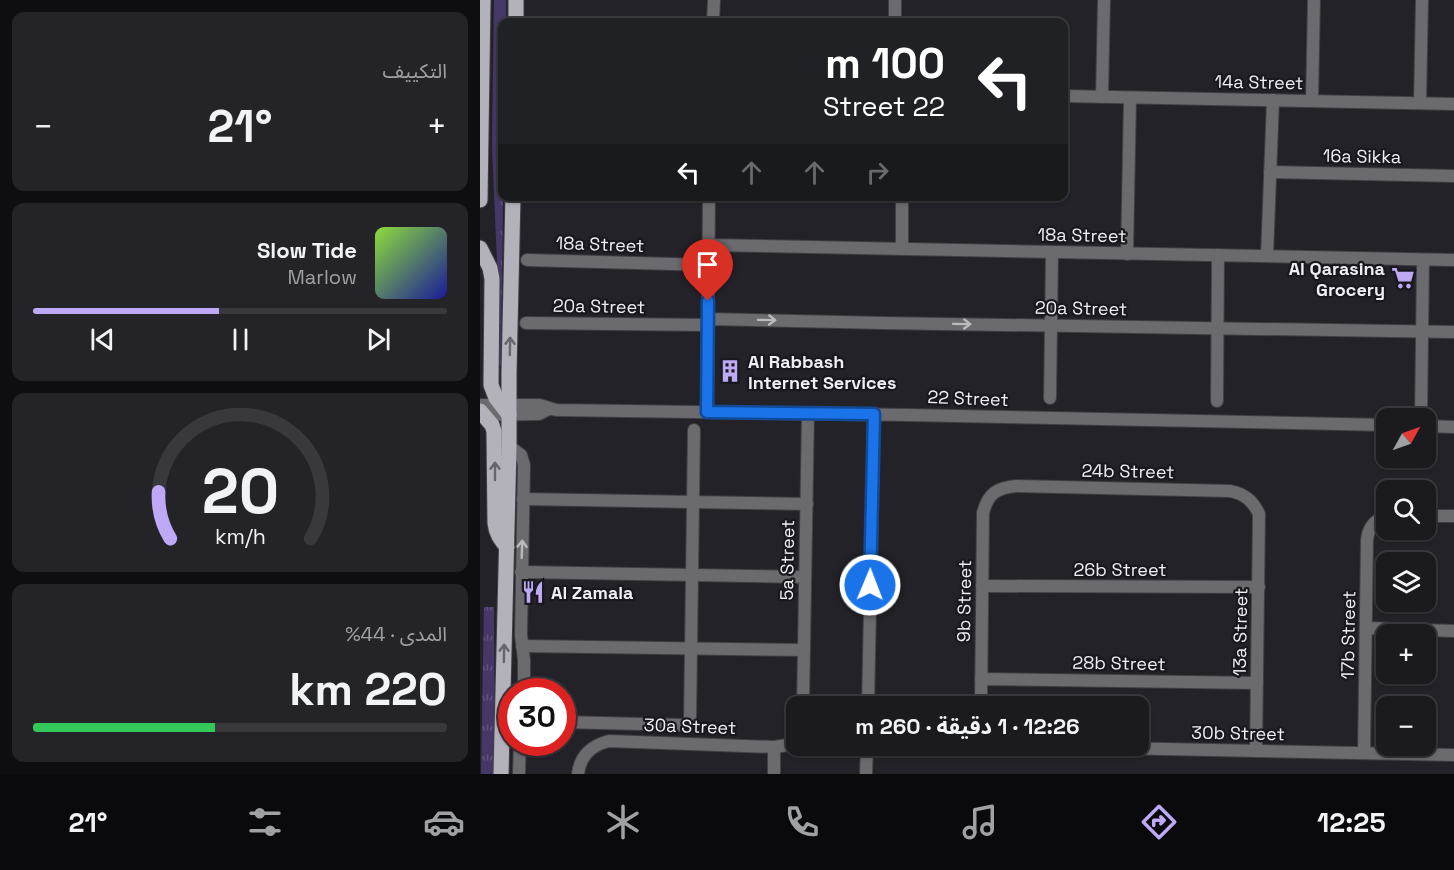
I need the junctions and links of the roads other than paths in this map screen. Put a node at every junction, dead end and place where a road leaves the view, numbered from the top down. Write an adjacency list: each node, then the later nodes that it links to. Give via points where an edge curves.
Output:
1 (483, 0): 20 (main road)
2 (516, 0): 8 (main road)
3 (714, 0): 9 (street)
4 (895, 0): 10 (street)
5 (1104, 0): 12 (street)
6 (1314, 0): 15 (street)
7 (1422, 0): 16 (street)
8 (516, 18)
9 (713, 18)
10 (895, 18)
11 (1068, 96): 12 (street, 14a Street)
12 (1102, 97): 13 (street, 14a Street)
13 (1130, 98): 14 (street, 14a Street); 28 (street)
14 (1273, 100): 15 (street, 14a Street); 18 (street)
15 (1312, 101): 16 (street, 14a Street)
16 (1420, 103): 17 (street, 14a Street)
17 (1454, 104)
18 (1270, 172): 19 (street, 16a Sikka); 30 (street)
19 (1454, 176)
20 (480, 200)
21 (513, 201): 43 (main road, one-way to 21)
22 (710, 201): 24 (street)
23 (902, 201): 26 (street)
24 (709, 245): 26 (street, 18a Street); 34 (street)
25 (480, 248): 43 (main road, via 492,279 493,392)
26 (902, 249): 27 (street, 18a Street)
27 (1052, 252): 28 (street, 18a Street); 37 (street)
28 (1127, 254): 29 (street, 18a Street)
29 (1218, 255): 30 (street, 18a Street); 38 (street)
30 (1267, 256): 32 (street, 18a Street)
31 (527, 260): 34 (street, 18a Street)
32 (1423, 260): 33 (street, 18a Street); 39 (street)
33 (1454, 260)
34 (709, 265): 35 (street)
35 (708, 322): 36 (street, 20a Street); 37 (street, 20a Street, one-way to 37); 45 (street)
36 (526, 323)
37 (1051, 326): 38 (street, 20a Street); 41 (street)
38 (1217, 328): 39 (street, 20a Street); 42 (street)
39 (1422, 331): 40 (street, 20a Street); 44 (street)
40 (1454, 332)
41 (1050, 398)
42 (1217, 401)
43 (506, 408): 45 (street, 22 Street, via 539,414 549,409); 47 (street, 22 Street); 53 (main road)
44 (1421, 408)
45 (707, 412): 46 (street, 22 Street)
46 (808, 413): 48 (street, 22 Street); 57 (street, 5a Street)
47 (482, 414): 62 (main road, one-way to 47, via 496,532 495,440 492,425)
48 (874, 414): 49 (street, 22 Street); 77 (street)
49 (1376, 425)
50 (1436, 426): 51 (street)
51 (1454, 427)
52 (694, 430): 56 (street)
53 (509, 446): 55 (street, via 524,459); 62 (main road)
54 (989, 497): 58 (street, 24b Street, via 1016,486 1230,491 1248,498); 66 (street, 9b Street, via 983,513)
55 (523, 499): 56 (street); 63 (street, one-way to 55)
56 (693, 502): 57 (street); 64 (street)
57 (807, 504): 65 (street, 5a Street)
58 (1259, 514): 67 (street, 13a Street)
59 (1436, 516): 60 (street)
60 (1454, 516)
61 (1376, 523): 68 (street, 17b Street, via 1367,540)
62 (507, 547): 88 (main road, one-way to 62)
63 (521, 572): 64 (street); 70 (street)
64 (692, 575): 65 (street); 71 (street)
65 (805, 577): 72 (street, 5a Street)
66 (982, 586): 67 (street, 26b Street); 74 (street, 9b Street)
67 (1258, 587): 75 (street, 13a Street)
68 (1366, 628): 69 (street); 84 (street, 17b Street)
69 (1454, 631)
70 (522, 646): 71 (street); 73 (street)
71 (691, 648): 72 (street); 79 (street, via 691,718 685,725)
72 (804, 650): 76 (street, 5a Street)
73 (523, 678)
74 (981, 679): 75 (street, 28b Street); 78 (street, 9b Street)
75 (1257, 683): 83 (street, 13a Street)
76 (803, 696)
77 (868, 696)
78 (981, 696)
79 (576, 722)
80 (786, 743): 81 (street, 30a Street)
81 (774, 747): 90 (street, 30a Street, via 609,741 585,754); 91 (street)
82 (1149, 749): 83 (street, 30b Street)
83 (1256, 751): 84 (street, 30b Street)
84 (1364, 753): 85 (street, 30b Street)
85 (1454, 755)
86 (520, 756): 89 (street)
87 (867, 756): 92 (street)
88 (501, 774)
89 (519, 774)
90 (578, 774)
91 (774, 774)
92 (866, 774)

